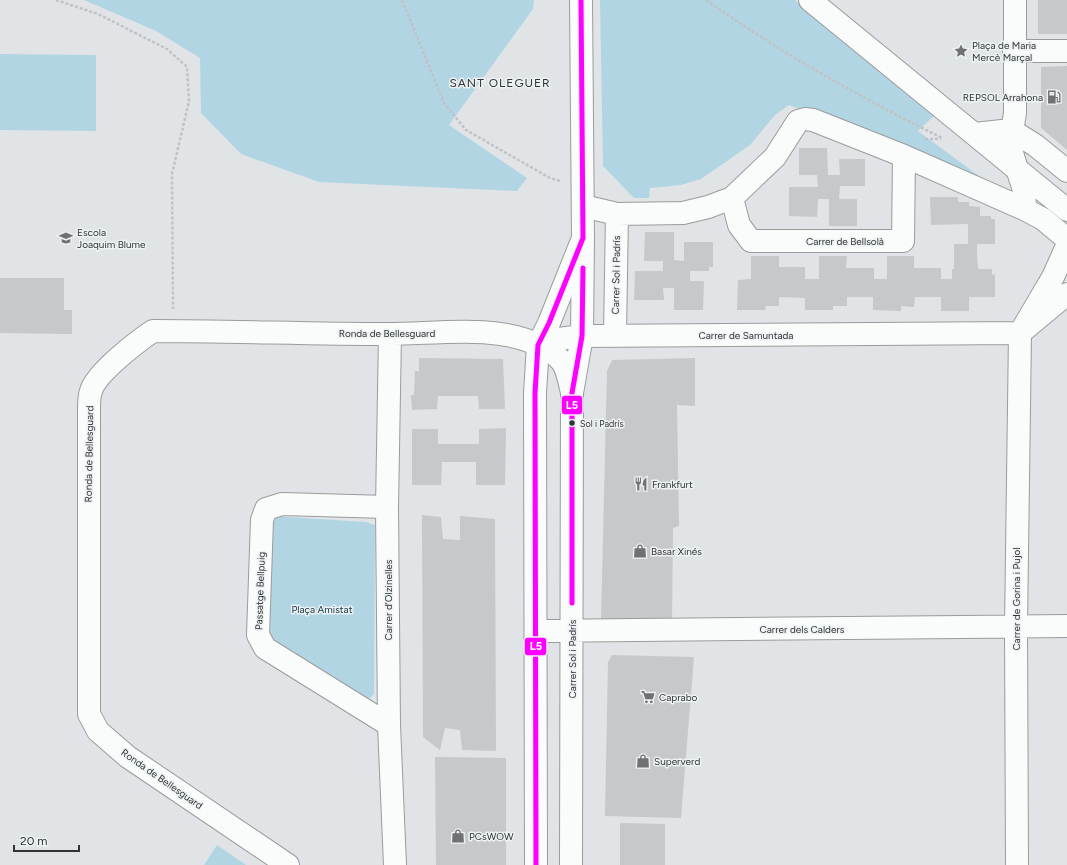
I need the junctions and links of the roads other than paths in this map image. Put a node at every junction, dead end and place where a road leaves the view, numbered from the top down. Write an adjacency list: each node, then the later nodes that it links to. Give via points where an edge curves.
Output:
1 (581, 0): 11 (street, Carrer Sol i Padrís)
2 (810, 0): 7 (street)
3 (1015, 0): 4 (street)
4 (1014, 51): 5 (street); 6 (street, via 1014,112)
5 (1067, 51)
6 (1011, 130): 7 (street); 9 (street); 10 (street, via 1035,145)
7 (976, 134): 9 (street)
8 (904, 156): 12 (street, via 820,122 805,119 798,121 775,157); 12 (street, Carrer de Bellsolà, via 903,241 751,241 739,226); 13 (street)
9 (1016, 170): 13 (street, via 1025,194); 14 (street)
10 (1067, 171)
11 (583, 197): 15 (street); 16 (street, Carrer Sol i Padrís)
12 (732, 198): 15 (street, via 683,213)
13 (1024, 209): 17 (street)
14 (1067, 210)
15 (617, 214): 22 (street, Carrer Sol i Padrís)
16 (584, 238): 23 (street, Carrer Sol i Padrís); 24 (street)
17 (1067, 239)
18 (1067, 246): 21 (street, via 1053,277)
19 (1067, 294): 21 (street)
20 (390, 334): 24 (street, Ronda de Bellesguard, via 500,333); 26 (street, Carrer d'Olzinelles); 32 (street, Ronda de Bellesguard, via 153,331 136,342 103,374 91,390 88,409 89,714 98,730 128,757)
21 (1020, 334): 22 (street, Carrer de Samuntada); 28 (street, Carrer de Gorina i Pujol)
22 (615, 335): 23 (street, Carrer de Samuntada)
23 (582, 336): 24 (street, Carrer de Samuntada); 25 (street, Carrer Sol i Padrís)
24 (538, 344): 25 (street, via 566,366); 30 (street, via 535,393)
25 (572, 394): 29 (street, Carrer Sol i Padrís)
26 (387, 507): 31 (street, Carrer d'Olzinelles); 31 (street, Passatge Bellpuig, via 282,504 266,509 262,520 258,634 265,648)
27 (1067, 626): 28 (street, Carrer dels Calders)
28 (1016, 627): 29 (street, Carrer dels Calders); 36 (street, Carrer de Gorina i Pujol)
29 (572, 630): 30 (street, Carrer dels Calders); 35 (street, Carrer Sol i Padrís)
30 (536, 631): 34 (street)
31 (389, 725): 33 (street, Carrer d'Olzinelles)
32 (288, 865)
33 (395, 865)
34 (536, 865)
35 (571, 865)
36 (1018, 865)

